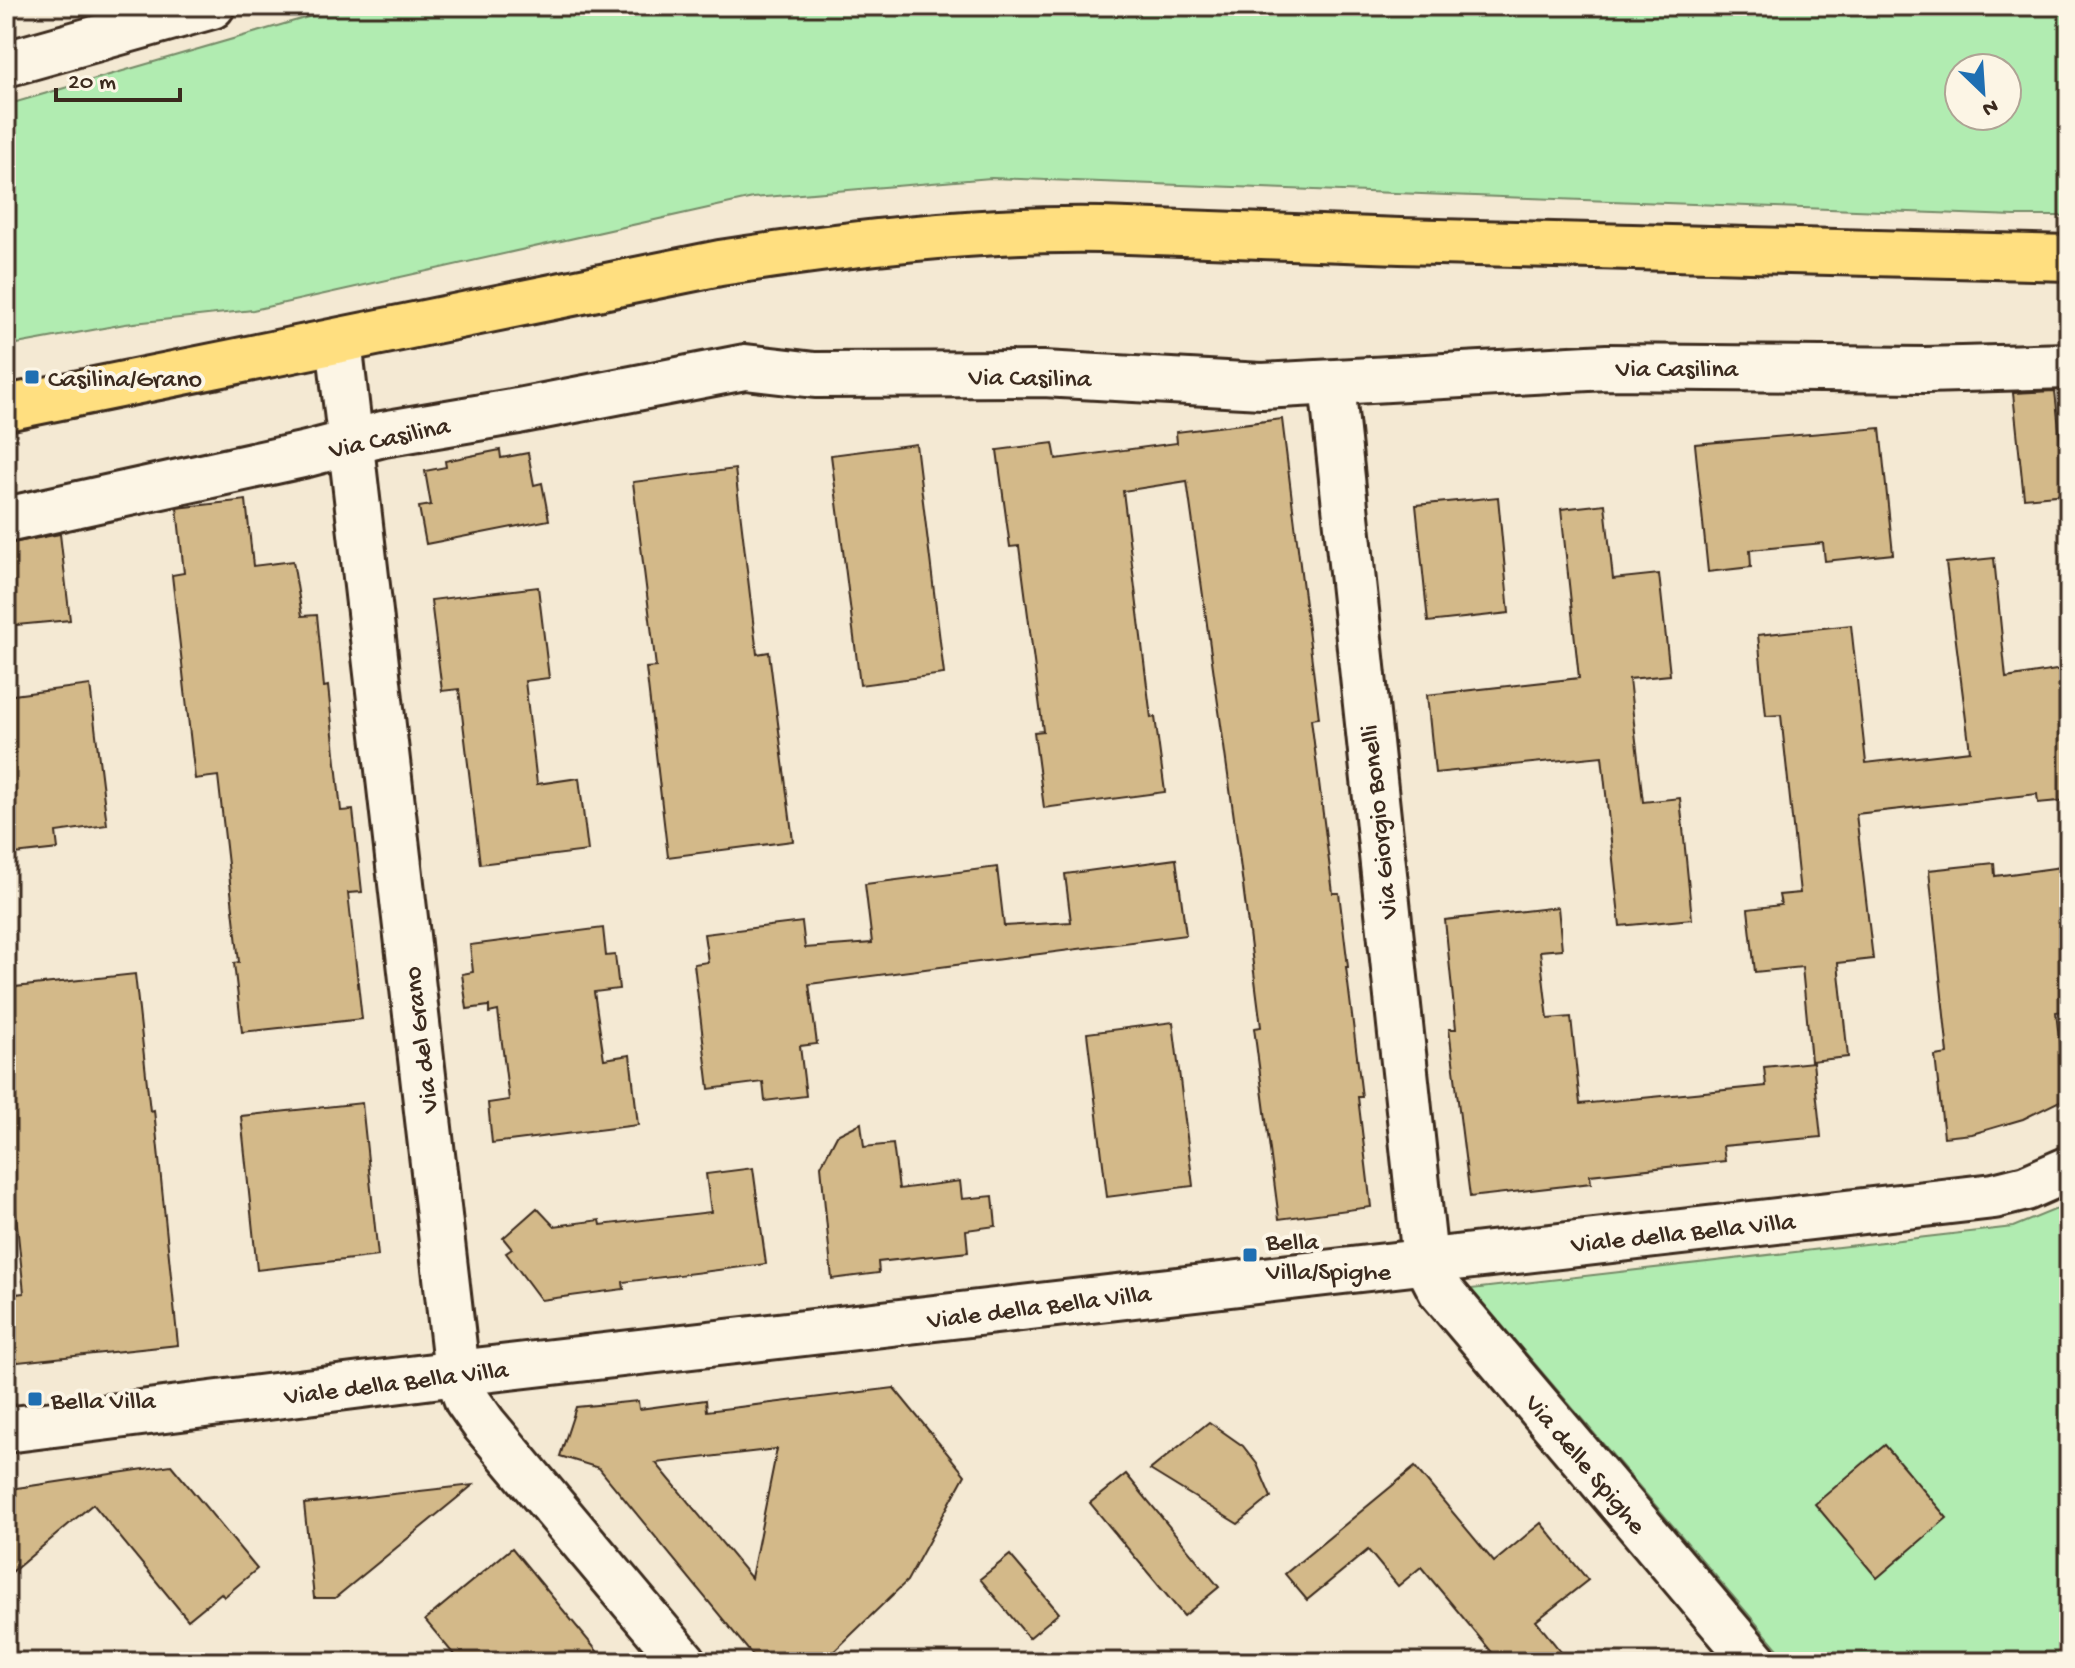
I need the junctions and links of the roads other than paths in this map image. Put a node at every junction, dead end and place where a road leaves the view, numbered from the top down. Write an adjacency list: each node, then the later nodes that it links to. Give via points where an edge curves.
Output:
1 (212, 6): 2 (street)
2 (6, 64)
3 (2069, 258): 4 (main road, via 1085,230 982,232 720,263)
4 (339, 341): 7 (main road); 8 (street, Via del Grano)
5 (2069, 366): 6 (street, Via Casilina, via 1595,367)
6 (1332, 384): 8 (street, Via Casilina, via 1262,386 1043,374 840,376 745,367); 11 (street, Via Giorgio Bonelli)
7 (6, 408)
8 (349, 442): 9 (street, Via Casilina); 12 (street, Via del Grano)
9 (6, 520)
10 (2069, 1169): 11 (street, Viale della Bella Villa, via 1994,1196)
11 (1425, 1260): 12 (street, Viale della Bella Villa); 15 (street, Via delle Spighe, via 1441,1291)
12 (457, 1373): 13 (street, Viale della Bella Villa); 14 (street, Via del Grano, via 484,1424)
13 (6, 1430)
14 (684, 1662)
15 (1755, 1662)

